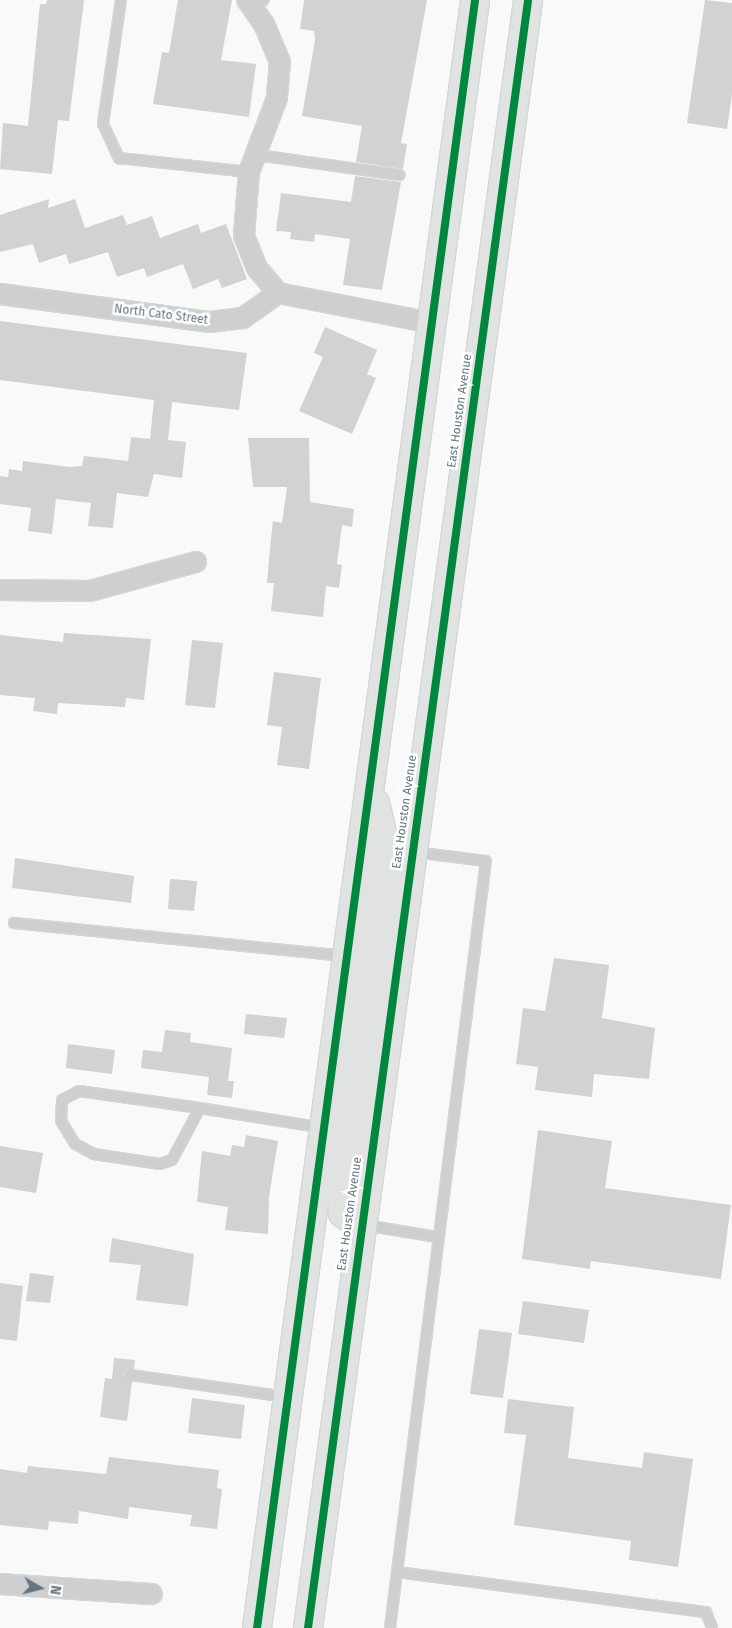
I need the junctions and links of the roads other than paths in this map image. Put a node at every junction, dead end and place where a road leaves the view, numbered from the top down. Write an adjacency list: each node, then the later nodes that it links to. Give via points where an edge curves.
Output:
1 (121, 0): 5 (lane, via 103,124 119,158)
2 (475, 0): 9 (main road)
3 (528, 0): 13 (main road, East Houston Avenue)
4 (255, 2): 5 (street, via 280,62 277,98)
5 (253, 163): 6 (lane); 7 (street, via 244,236 257,268)
6 (400, 174)
7 (278, 293): 8 (street, North Cato Street, via 243,318 210,322); 9 (street)
8 (0, 294)
9 (432, 323): 12 (main road)
10 (196, 562): 11 (street, via 90,591)
11 (0, 590)
12 (371, 786): 15 (main road); 18 (main road, via 387,854 341,1184 343,1213)
13 (410, 852): 18 (main road, East Houston Avenue); 19 (lane, via 486,861)
14 (14, 923): 15 (lane)
15 (348, 956): 17 (main road)
16 (200, 1108): 16 (lane, via 79,1091 62,1100 61,1121 75,1144 94,1154 160,1164 172,1160); 17 (lane)
17 (325, 1128): 21 (main road)
18 (360, 1225): 19 (lane); 26 (main road, East Houston Avenue)
19 (437, 1237): 22 (lane)
20 (130, 1376): 21 (lane)
21 (288, 1397): 25 (main road)
22 (397, 1572): 27 (lane); 28 (lane, via 706,1612)
23 (0, 1584): 24 (street)
24 (152, 1594)
25 (257, 1628)
26 (308, 1628)
27 (390, 1628)
28 (712, 1628)

